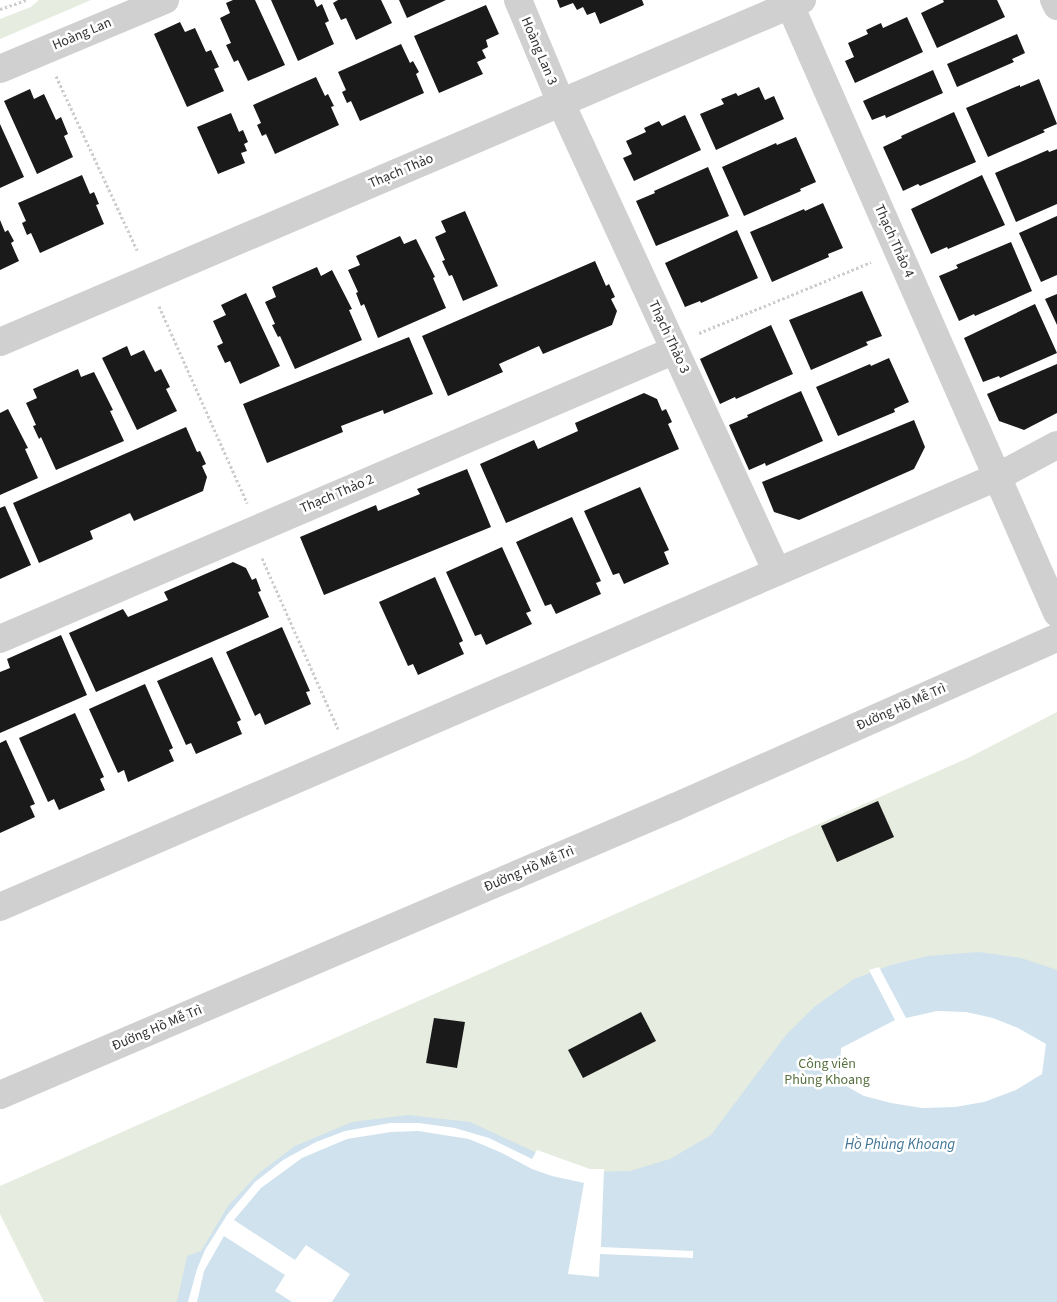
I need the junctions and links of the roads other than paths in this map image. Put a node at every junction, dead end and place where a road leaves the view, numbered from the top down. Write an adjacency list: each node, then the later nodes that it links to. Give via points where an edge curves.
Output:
1 (165, 0): 6 (street, Hoàng Lan)
2 (518, 0): 7 (street, Hoàng Lan 3)
3 (1054, 0): 5 (street)
4 (796, 3): 7 (street, Thạch Thảo); 11 (street, Thạch Thảo 4)
5 (1057, 6)
6 (0, 69)
7 (561, 103): 8 (street, Thạch Thảo); 9 (street, Thạch Thảo 3)
8 (0, 342)
9 (675, 350): 12 (street, Thạch Thảo 3); 14 (street, Thạch Thảo 2)
10 (1057, 445): 11 (street)
11 (997, 477): 12 (street); 13 (street, Thạch Thảo 4)
12 (777, 572): 16 (street)
13 (1057, 614)
14 (0, 638)
15 (1057, 638): 17 (street, Đường Hồ Mễ Trì, via 674,807)
16 (0, 907)
17 (0, 1095)

